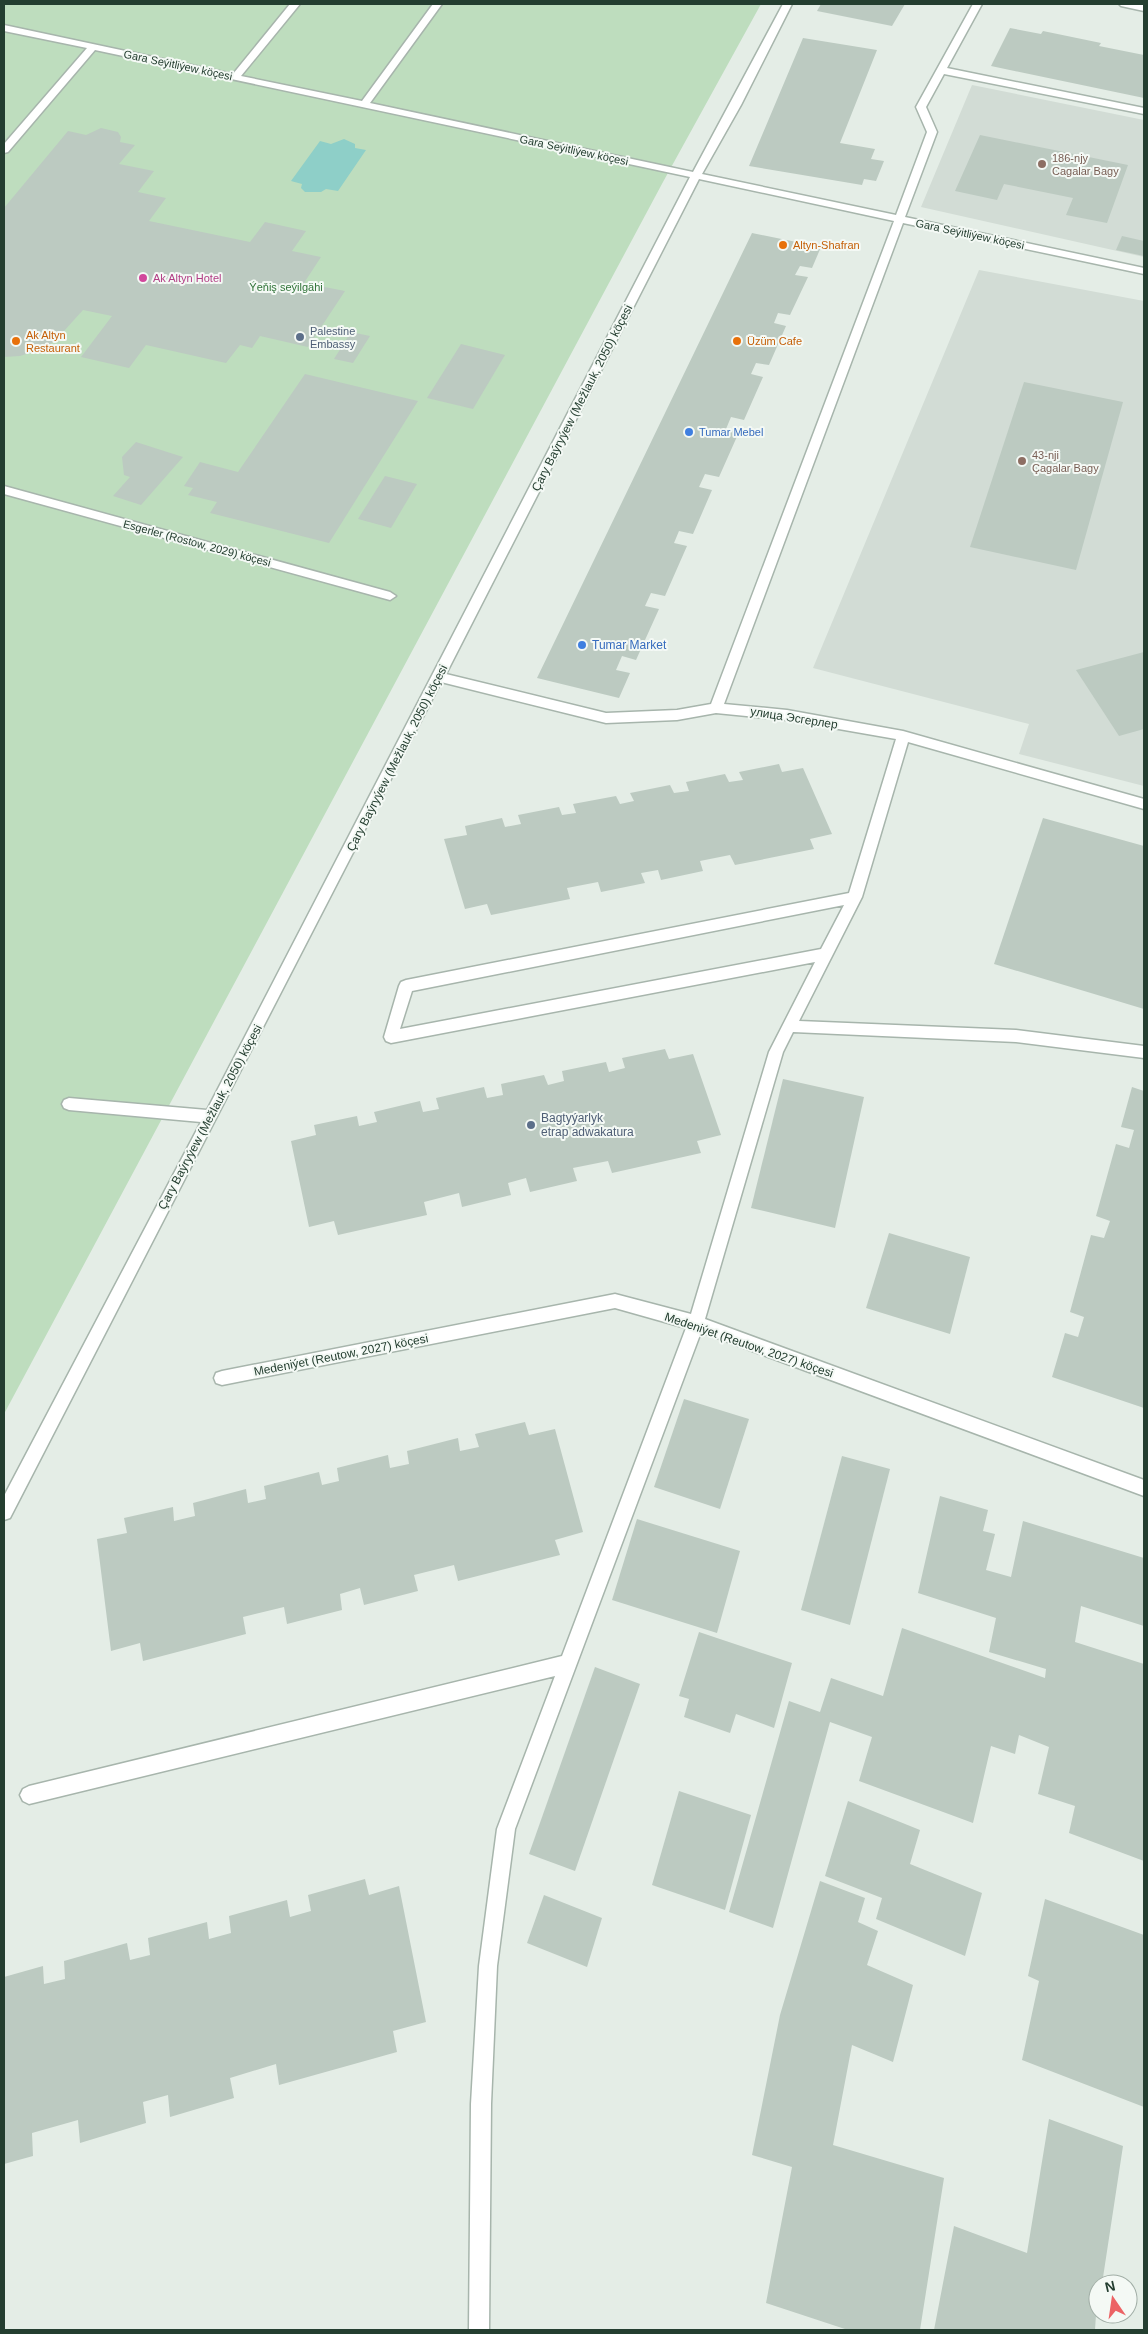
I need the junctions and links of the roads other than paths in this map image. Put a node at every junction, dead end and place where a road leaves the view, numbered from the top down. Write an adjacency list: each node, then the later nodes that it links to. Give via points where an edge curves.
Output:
1 (295, 4): 10 (street)
2 (438, 4): 11 (street)
3 (788, 4): 14 (street, Çary Baýryýew (Mežlauk, 2050) köçesi)
4 (977, 4): 9 (street)
5 (1124, 4): 6 (street)
6 (1144, 8)
7 (4, 28): 8 (street, Gara Seýitliýew köçesi)
8 (93, 47): 10 (street, Gara Seýitliýew köçesi); 13 (street)
9 (940, 70): 12 (street); 15 (street, via 920,107 932,132)
10 (235, 77): 11 (street, Gara Seýitliýew köçesi)
11 (364, 105): 14 (street, Gara Seýitliýew köçesi)
12 (1144, 111)
13 (4, 150)
14 (696, 176): 15 (street, Gara Seýitliýew köçesi); 19 (street, Çary Baýryýew (Mežlauk, 2050) köçesi)
15 (899, 219): 16 (street, Gara Seýitliýew köçesi); 20 (street)
16 (1144, 271)
17 (4, 490): 18 (street, Esgerler (Rostow, 2029) köçesi)
18 (390, 596)
19 (438, 677): 20 (street, улица Эсгерлер, via 606,718 677,715); 28 (street, Çary Baýryýew (Mežlauk, 2050) köçesi)
20 (716, 708): 21 (street, улица Эсгерлер, via 787,715)
21 (902, 736): 22 (street, улица Эсгерлер); 23 (street)
22 (1144, 804)
23 (855, 897): 24 (street); 24 (street, via 406,986 391,1037)
24 (826, 954): 25 (street)
25 (789, 1026): 26 (street, via 1016,1036); 29 (street, via 776,1052)
26 (1144, 1052)
27 (69, 1104): 28 (street)
28 (211, 1117): 32 (street, Çary Baýryýew (Mežlauk, 2050) köçesi)
29 (696, 1323): 30 (street, Medeniýet (Reutow, 2027) köçesi, via 615,1301); 31 (street, Medeniýet (Reutow, 2027) köçesi); 33 (street)
30 (222, 1378)
31 (1144, 1488)
32 (4, 1512)
33 (567, 1664): 34 (street); 35 (street, via 504,1838 488,1966 481,2104)
34 (28, 1795)
35 (478, 2330)

